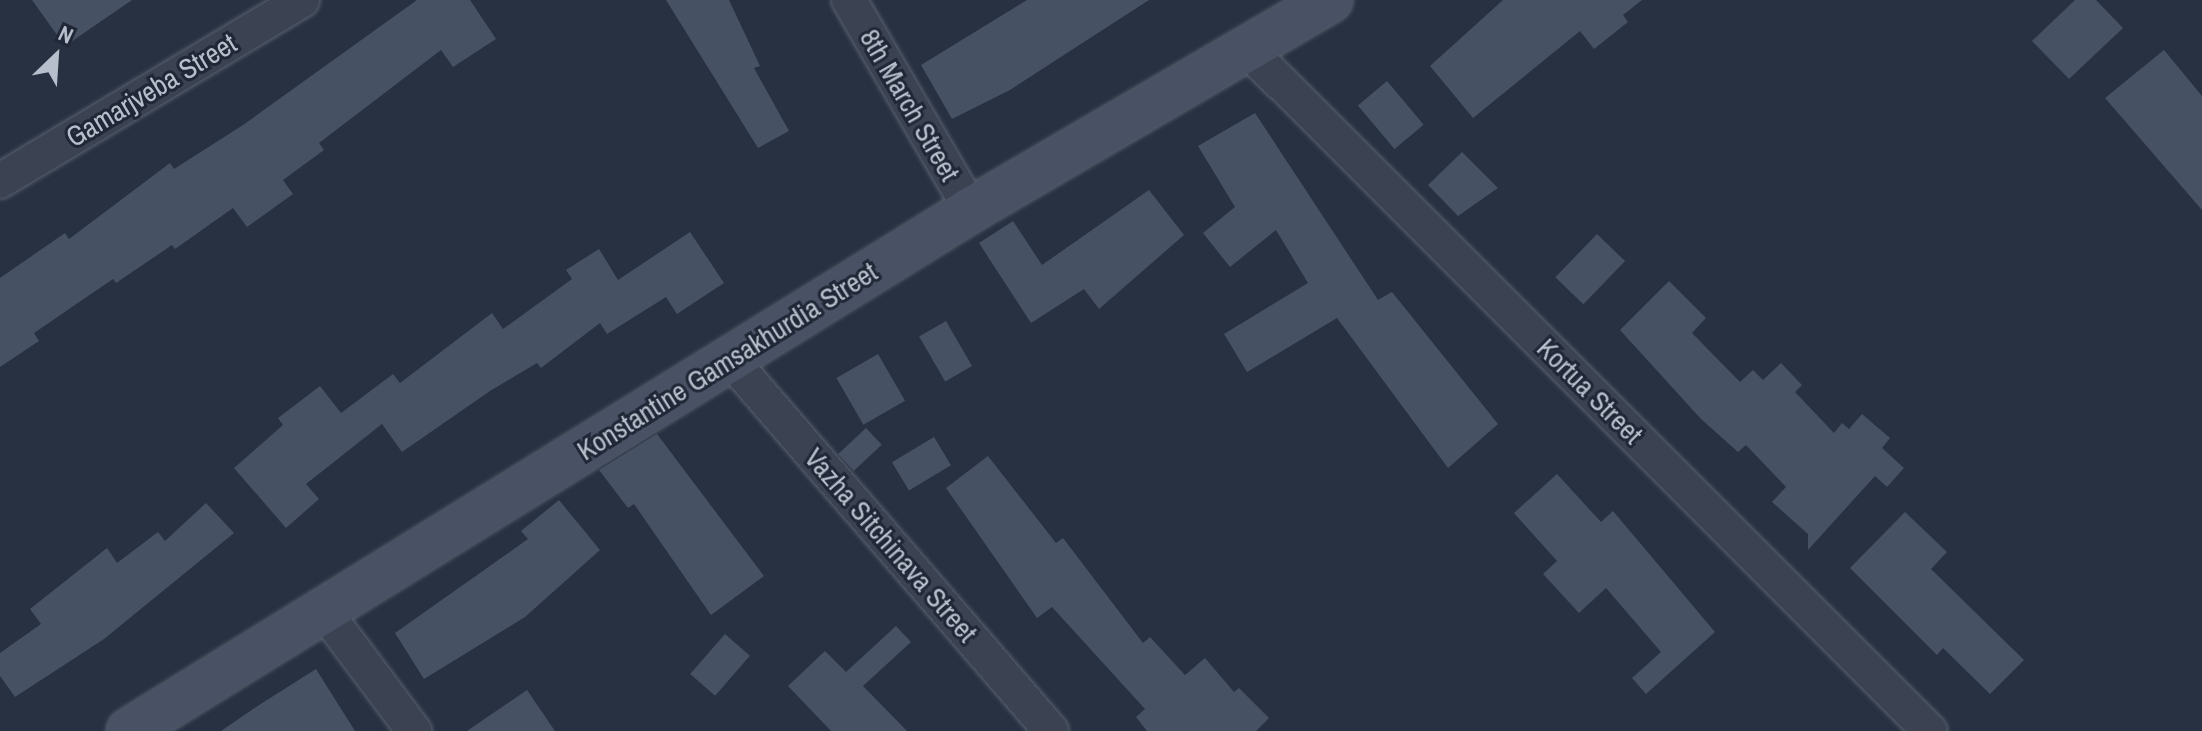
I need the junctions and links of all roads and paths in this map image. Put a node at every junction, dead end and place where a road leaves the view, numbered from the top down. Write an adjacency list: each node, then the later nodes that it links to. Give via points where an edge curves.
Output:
1 (302, 0): 5 (street, Gamarjveba Street)
2 (849, 0): 6 (street, 8th March Street)
3 (1330, 0): 4 (main road, Konstantine Gamsakhurdia Street)
4 (1249, 51): 6 (main road, Konstantine Gamsakhurdia Street); 12 (street, Kortua Street)
5 (0, 181)
6 (971, 210): 7 (main road, Konstantine Gamsakhurdia Street)
7 (731, 360): 8 (main road, Konstantine Gamsakhurdia Street); 11 (street, Vazha Sitchinava Street)
8 (322, 608): 9 (main road, Konstantine Gamsakhurdia Street); 10 (street)
9 (129, 731)
10 (414, 731)
11 (1051, 731)
12 (1930, 731)

